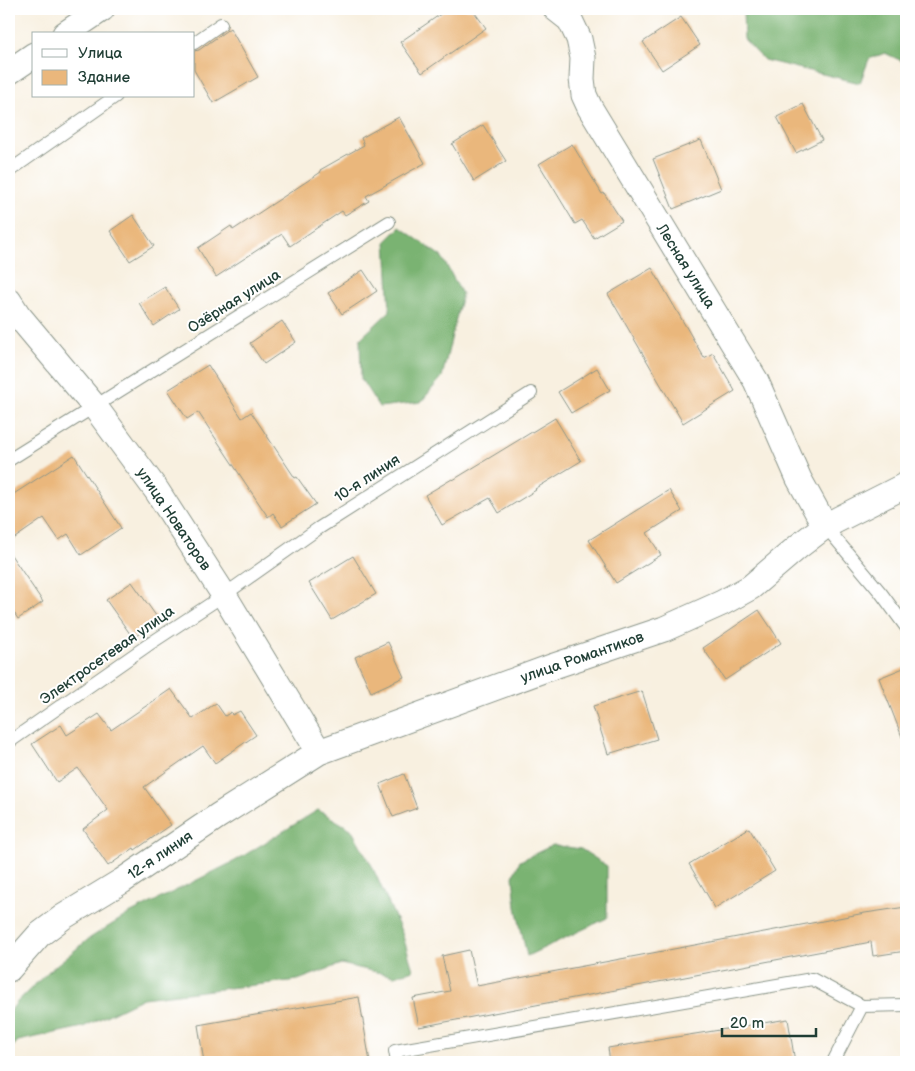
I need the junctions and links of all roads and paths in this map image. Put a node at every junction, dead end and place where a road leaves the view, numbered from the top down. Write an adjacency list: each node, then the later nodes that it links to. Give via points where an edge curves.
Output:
1 (102, 9): 4 (street)
2 (556, 9): 16 (street, Лесная улица, via 570,20 579,39 584,95 590,108 756,381 799,479)
3 (222, 24): 5 (lane)
4 (68, 32)
5 (195, 42)
6 (32, 56): 7 (street)
7 (9, 72)
8 (113, 98): 9 (lane)
9 (9, 171)
10 (390, 222): 13 (lane, Озёрная улица)
11 (9, 302): 13 (street, улица Новаторов)
12 (530, 393): 17 (lane, 10-я линия, via 319,528)
13 (95, 407): 14 (lane, Озёрная улица); 17 (street, улица Новаторов, via 158,491)
14 (9, 460)
15 (906, 485): 16 (street)
16 (825, 526): 18 (lane); 20 (street, улица Романтиков, via 750,587 722,603 672,625)
17 (224, 595): 19 (lane, Электросетевая улица); 20 (street, улица Новаторов)
18 (906, 627)
19 (9, 742)
20 (320, 752): 21 (street, 12-я линия, via 63,917 39,935)
21 (9, 969)
22 (906, 1005): 23 (lane)
23 (862, 1006): 24 (lane, via 812,979 395,1051); 25 (lane)
24 (397, 1062)
25 (833, 1062)

